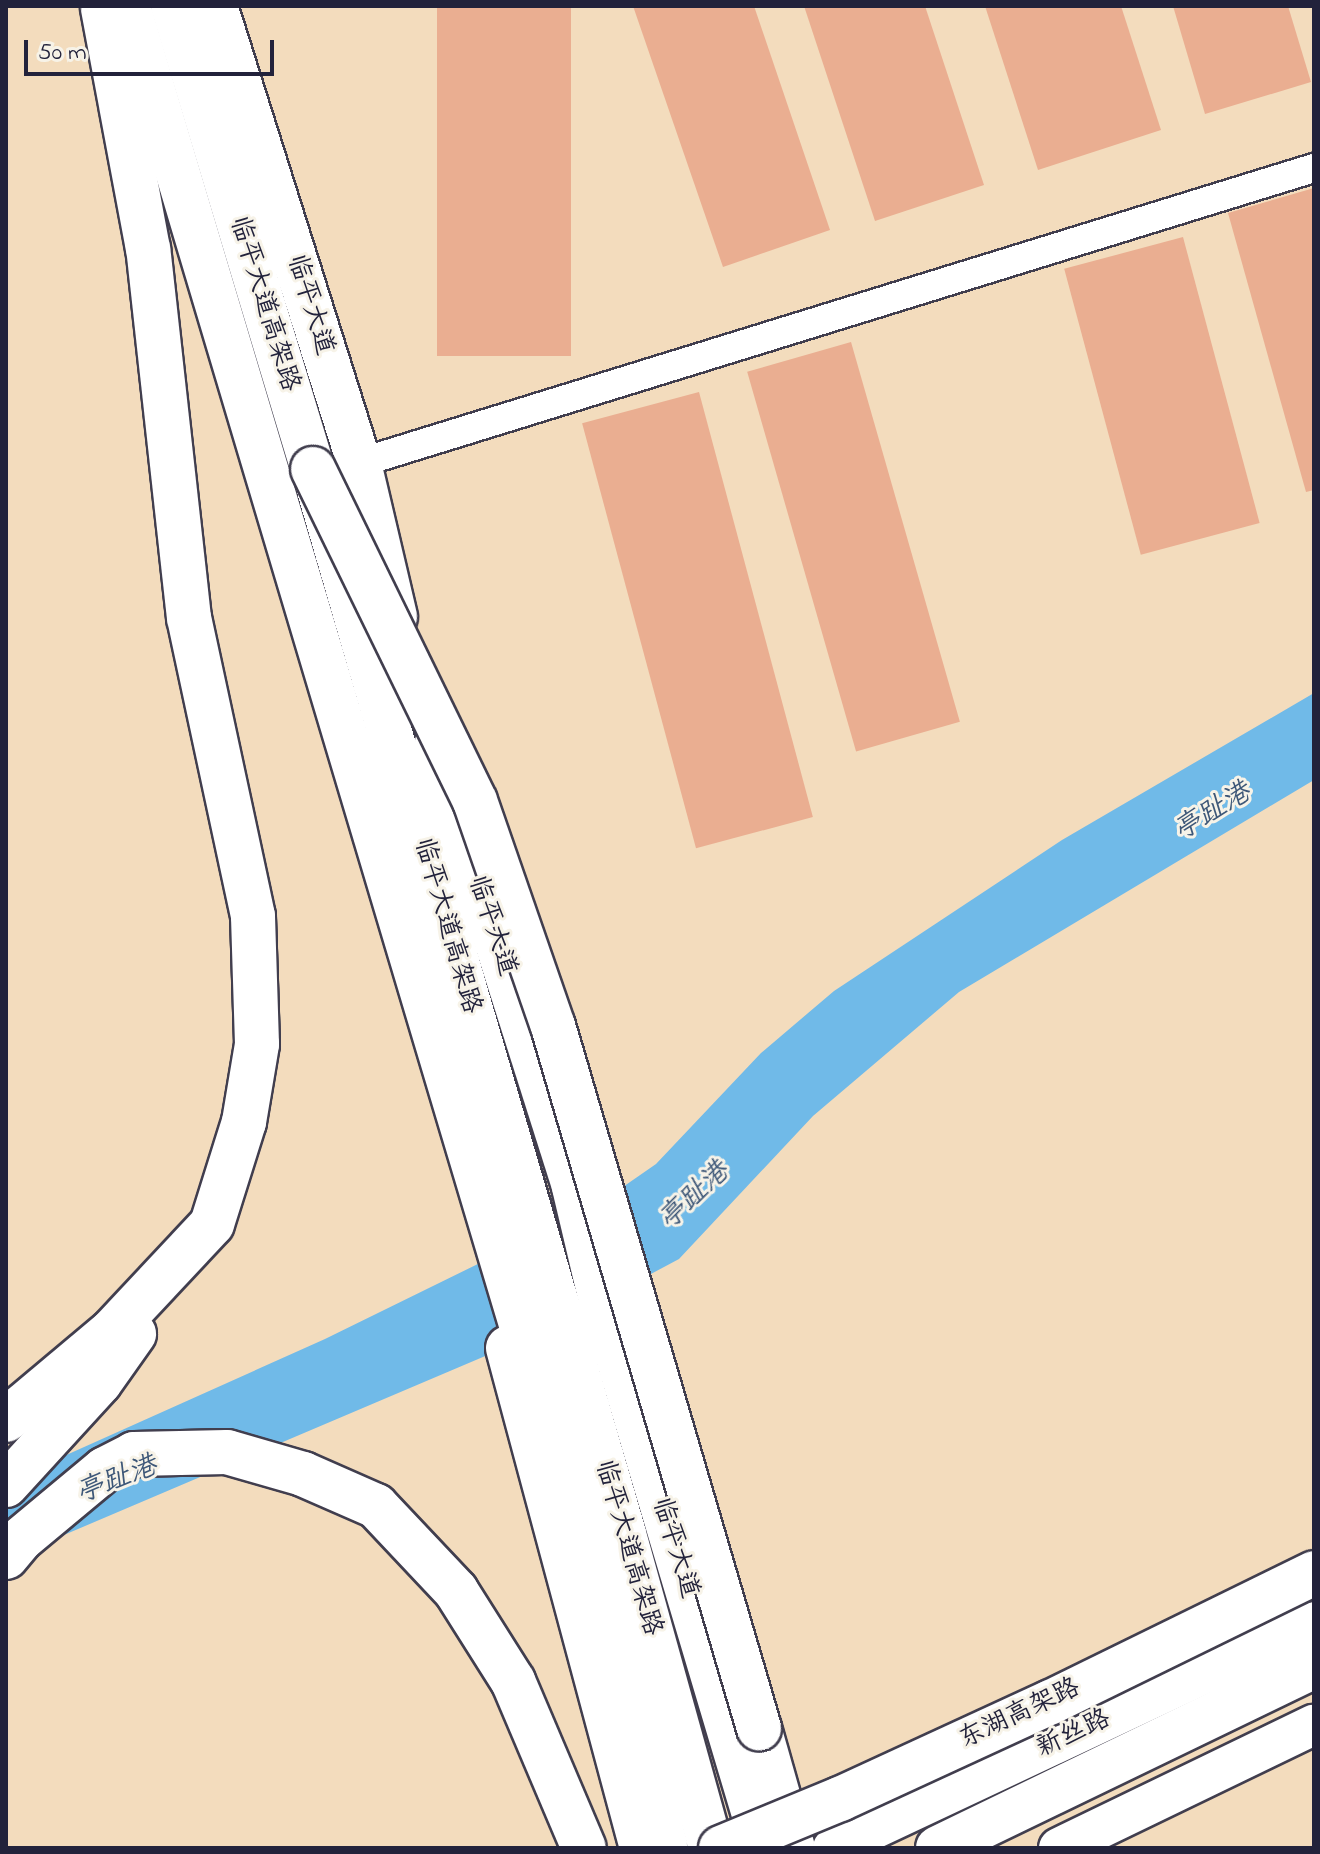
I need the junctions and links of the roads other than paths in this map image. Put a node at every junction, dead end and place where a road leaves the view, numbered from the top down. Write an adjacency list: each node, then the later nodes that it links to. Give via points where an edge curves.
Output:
1 (106, 6): 8 (main road, via 148,249 189,618 253,916 257,1044 244,1122); 17 (main road, via 330,701 482,1241)
2 (128, 6): 18 (main road, 临平大道高架路, via 585,1539)
3 (173, 6): 7 (main road, 临平大道高架路)
4 (215, 6): 6 (main road, 临平大道)
5 (1314, 168): 6 (street)
6 (359, 463): 21 (main road, 临平大道, via 400,640 574,1187 601,1301)
7 (313, 469): 19 (main road, 临平大道高架路, bridge); 22 (main road, bridge, via 475,801 562,1056)
8 (212, 1224): 9 (main road, via 112,1331); 10 (main road, via 100,1382)
9 (6, 1420)
10 (6, 1485)
11 (6, 1557): 16 (main road, via 105,1469 134,1454 227,1452 303,1474 376,1506 456,1591 513,1681)
12 (1314, 1573): 20 (main road, 东湖高架路, bridge, via 1038,1708)
13 (1314, 1622): 23 (main road, 新丝路)
14 (1314, 1666): 24 (main road)
15 (1314, 1725): 25 (main road)
16 (584, 1848)
17 (642, 1848)
18 (666, 1848)
19 (711, 1848)
20 (721, 1848)
21 (764, 1848)
22 (793, 1848)
23 (833, 1848)
24 (938, 1848)
25 (1059, 1848)

